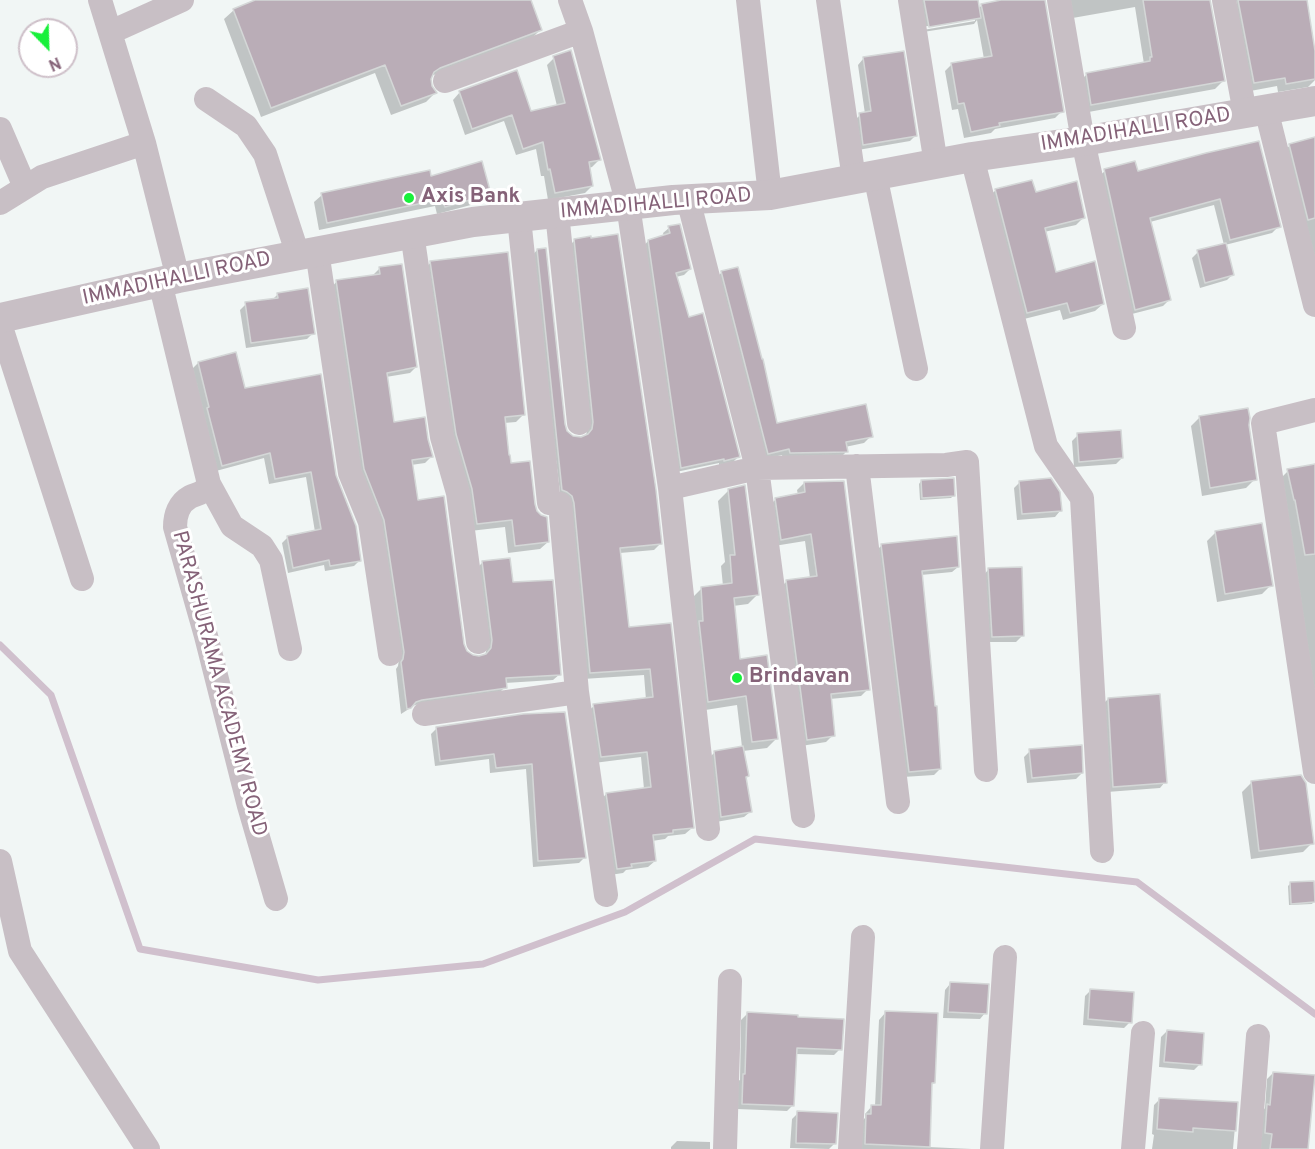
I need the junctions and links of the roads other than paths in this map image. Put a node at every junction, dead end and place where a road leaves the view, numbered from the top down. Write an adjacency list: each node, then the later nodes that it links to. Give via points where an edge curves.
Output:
1 (100, 0): 10 (street)
2 (182, 0): 10 (street)
3 (570, 0): 9 (street)
4 (748, 0): 22 (street)
5 (828, 0): 20 (street)
6 (910, 0): 19 (street)
7 (1059, 0): 16 (street)
8 (1224, 0): 14 (street)
9 (581, 31): 11 (street); 25 (street)
10 (111, 32): 17 (street)
11 (445, 81)
12 (206, 99): 29 (street, via 246,126 265,154)
13 (1315, 101): 14 (street, IMMADIHALLI ROAD)
14 (1256, 111): 16 (street, IMMADIHALLI ROAD); 31 (street)
15 (0, 129): 21 (street)
16 (1083, 141): 18 (street, IMMADIHALLI ROAD); 34 (street)
17 (144, 143): 21 (street, via 42,177); 30 (street)
18 (972, 157): 19 (street, IMMADIHALLI ROAD); 53 (street, via 1046,446 1082,498)
19 (936, 164): 20 (street, IMMADIHALLI ROAD)
20 (865, 177): 22 (street, IMMADIHALLI ROAD); 35 (street)
21 (25, 187): 24 (street)
22 (770, 195): 23 (street, IMMADIHALLI ROAD)
23 (688, 199): 25 (street, IMMADIHALLI ROAD); 39 (street)
24 (0, 203)
25 (628, 205): 26 (street, IMMADIHALLI ROAD); 41 (street)
26 (556, 213): 27 (street, IMMADIHALLI ROAD); 37 (street)
27 (519, 218): 28 (street, IMMADIHALLI ROAD); 46 (street, via 549,503 560,504)
28 (412, 233): 29 (street, IMMADIHALLI ROAD); 43 (street, via 442,437 458,493)
29 (308, 253): 30 (street, IMMADIHALLI ROAD); 45 (street, via 350,473 370,522)
30 (169, 280): 32 (street, IMMADIHALLI ROAD); 40 (street)
31 (1315, 305)
32 (0, 318)
33 (0, 324): 42 (street)
34 (1124, 328)
35 (916, 369)
36 (1315, 410): 49 (street, via 1263,423)
37 (579, 423)
38 (857, 466): 39 (street); 48 (street, via 967,462); 50 (street)
39 (758, 468): 41 (street); 51 (street)
40 (209, 484): 44 (street, via 232,526 262,546 271,560); 56 (street, PARASHURAMA ACADEMY ROAD, via 180,506 175,527)
41 (670, 488): 52 (street)
42 (82, 579)
43 (478, 642)
44 (290, 649)
45 (390, 654)
46 (577, 692): 47 (street); 55 (street)
47 (424, 714)
48 (986, 770)
49 (1315, 772)
50 (898, 802)
51 (803, 816)
52 (708, 829)
53 (1102, 850)
54 (0, 861): 62 (street, via 20,951)
55 (606, 895)
56 (276, 899)
57 (863, 937): 64 (street)
58 (1005, 957): 65 (street)
59 (730, 981): 63 (street)
60 (1143, 1033): 66 (street)
61 (1258, 1036): 67 (street)
62 (148, 1149)
63 (725, 1149)
64 (850, 1149)
65 (992, 1149)
66 (1133, 1149)
67 (1249, 1149)

